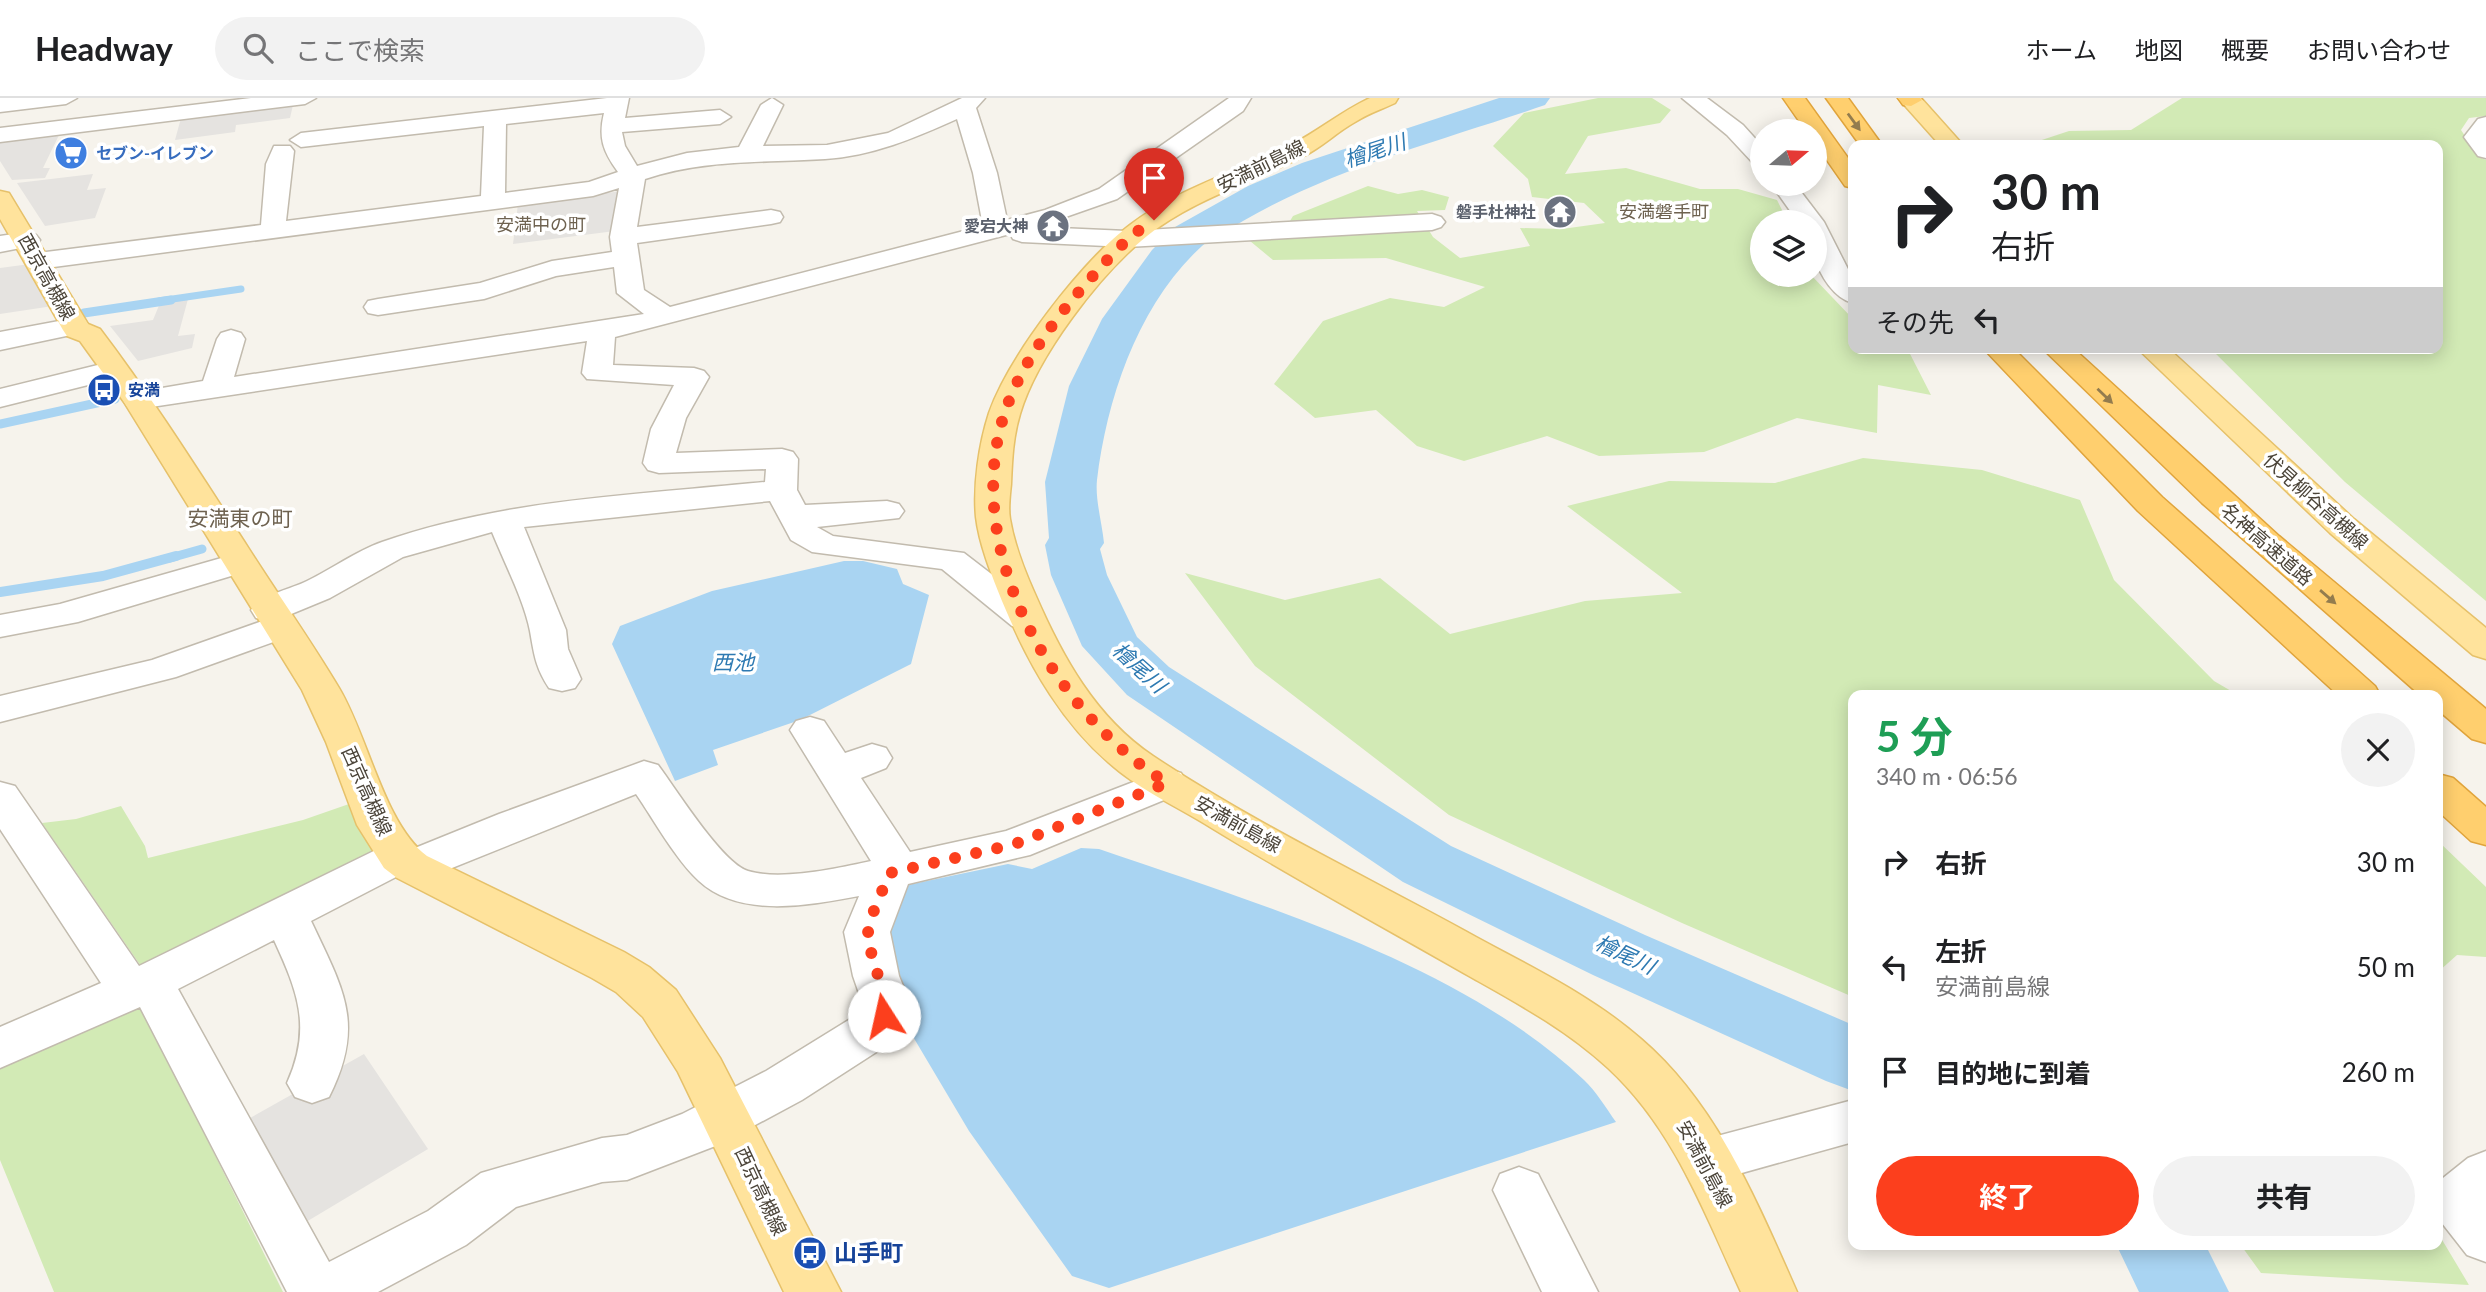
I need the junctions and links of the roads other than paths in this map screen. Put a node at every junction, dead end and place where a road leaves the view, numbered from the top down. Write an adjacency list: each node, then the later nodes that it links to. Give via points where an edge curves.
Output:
1 (65, 98): 11 (street)
2 (304, 98): 19 (street)
3 (1240, 98): 34 (street, via 1235,106 1108,194)
4 (1387, 98): 35 (main road, 安満前島線, via 1347,117 1301,149 1169,211)
5 (1693, 98): 22 (street)
6 (1772, 98): 17 (highway)
7 (1794, 98): 26 (highway)
8 (1837, 98): 20 (highway, one-way to 20)
9 (1910, 99): 21 (main road)
10 (970, 102): 13 (street); 24 (street, via 884,141 827,152); 34 (street)
11 (0, 105)
12 (772, 105): 24 (street)
13 (911, 107)
14 (615, 110): 15 (street); 16 (street); 27 (street, via 610,140)
15 (720, 117)
16 (495, 118): 29 (street); 33 (street, via 297,140 278,164)
17 (1788, 119)
18 (2486, 124): 23 (street, via 2475,137)
19 (0, 135)
20 (1867, 140)
21 (1947, 140)
22 (1750, 146)
23 (2486, 151)
24 (748, 153): 27 (street, via 654,167)
25 (1827, 171): 28 (highway)
26 (1848, 174)
27 (633, 177): 29 (street, via 593,189); 36 (street)
28 (1848, 199)
29 (493, 201): 33 (street)
30 (771, 217): 36 (street)
31 (1432, 222): 35 (street)
32 (13, 227): 33 (street); 41 (main road, 西京高槻線)
33 (273, 229)
34 (996, 230): 35 (street); 40 (street)
35 (1138, 239): 56 (main road, 安満前島線, via 1064,309 1028,362 1004,415 996,454 993,518)
36 (623, 248): 39 (street, via 484,291); 40 (street, via 631,293)
37 (1827, 255): 38 (street)
38 (1848, 289)
39 (378, 307)
40 (666, 317): 42 (street)
41 (75, 326): 44 (street); 49 (main road, 西京高槻線, via 90,335)
42 (602, 331): 50 (street); 52 (street, via 597,373 694,377 671,415 659,463 782,459)
43 (231, 339): 50 (street)
44 (0, 341)
45 (1982, 354): 61 (highway, via 2131,509)
46 (2003, 354): 62 (highway, via 2150,503)
47 (2062, 354): 63 (highway, 名神高速道路, one-way to 63, via 2176,464)
48 (2157, 354): 59 (main road, 伏見柳谷高槻線, via 2342,526)
49 (126, 385): 50 (street); 51 (street); 55 (main road, 西京高槻線)
50 (216, 387)
51 (0, 398)
52 (788, 503): 53 (street); 54 (street); 56 (street, via 803,533 824,545 952,560)
53 (887, 510)
54 (504, 519): 57 (street, via 391,550); 60 (street, via 538,642 549,649)
55 (239, 563): 57 (main road, 西京高槻線); 58 (street, via 65,614)
56 (1025, 618): 69 (main road, 安満前島線, via 1065,688 1098,728 1135,763)
57 (274, 619): 65 (street, via 163,669); 74 (main road, 西京高槻線, via 321,690 378,825)
58 (0, 626)
59 (2486, 647)
60 (562, 679)
61 (2328, 690)
62 (2356, 690)
63 (2438, 690)
64 (2443, 694): 67 (highway, 名神高速道路, one-way to 67)
65 (0, 709)
66 (810, 730): 75 (street, via 854,765)
67 (2486, 730)
68 (2443, 765): 72 (highway)
69 (1167, 783): 75 (street, via 1015,844); 82 (main road, 安満前島線, via 1589,1023 1656,1087 1683,1120)
70 (2443, 792): 73 (highway)
71 (0, 796): 77 (street)
72 (2486, 804)
73 (2486, 831)
74 (406, 862): 75 (street, via 644,775 711,867 734,883 784,888); 76 (street); 80 (main road, 西京高槻線, via 637,982 687,1042)
75 (894, 872): 80 (street, via 867,932 887,1005 878,1026)
76 (285, 914): 77 (street); 79 (street, via 324,1004 328,1025 323,1064)
77 (140, 986): 78 (street); 86 (street)
78 (0, 1048)
79 (312, 1083)
80 (727, 1117): 87 (street, via 640,1154 500,1189 447,1228); 88 (main road, 西京高槻線)
81 (1848, 1122): 82 (street)
82 (1706, 1161): 90 (main road, 安満前島線)
83 (2486, 1174): 85 (street, via 2455,1200)
84 (1519, 1190): 89 (street)
85 (2486, 1238)
86 (316, 1292)
87 (324, 1292)
88 (813, 1292)
89 (1570, 1292)
90 (1769, 1292)

